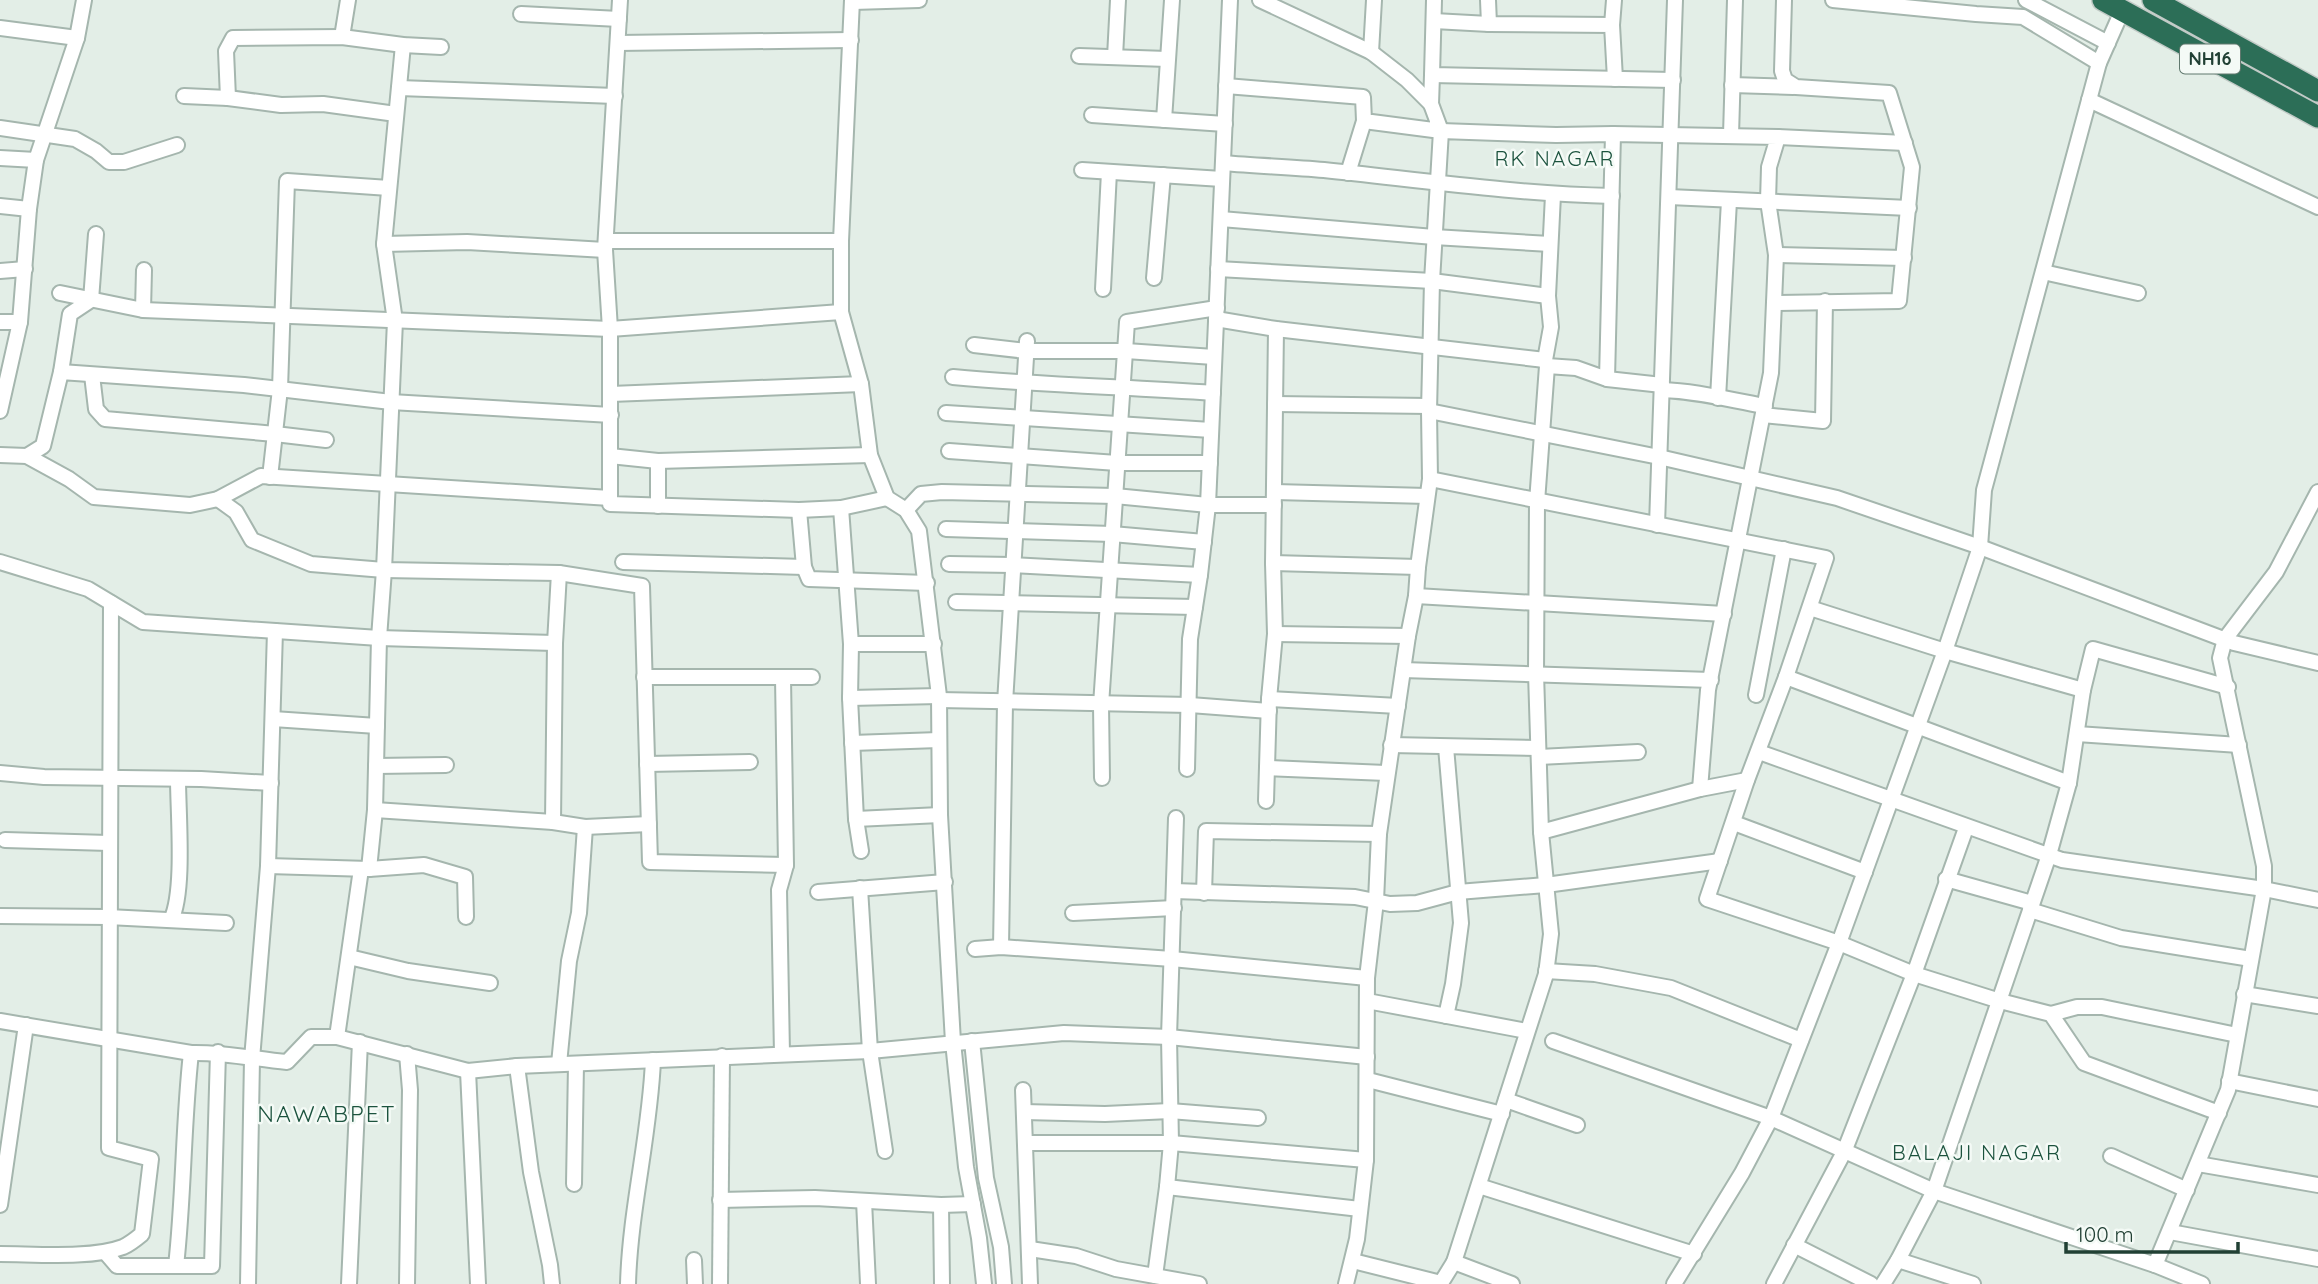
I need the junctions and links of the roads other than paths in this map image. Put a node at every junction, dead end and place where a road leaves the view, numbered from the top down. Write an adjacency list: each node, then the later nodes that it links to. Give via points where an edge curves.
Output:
1 (84, 0): 29 (street)
2 (348, 0): 28 (street)
3 (620, 0): 23 (street)
4 (919, 0): 20 (street)
5 (1118, 0): 37 (street)
6 (1172, 0): 38 (street)
7 (1230, 0): 44 (street)
8 (1260, 0): 35 (street)
9 (1374, 0): 35 (street)
10 (1434, 0): 24 (street)
11 (1488, 0): 25 (street)
12 (1614, 0): 26 (street)
13 (1675, 0): 42 (street)
14 (1735, 0): 43 (street)
15 (1784, 0): 45 (street, via 1782,71 1785,80)
16 (1833, 0): 39 (street, via 2023,17)
17 (2026, 0): 32 (street)
18 (2103, 0): 21 (highway, NH16)
19 (2154, 0): 47 (highway, NH16)
20 (853, 1): 30 (street)
21 (2122, 11): 32 (street); 55 (highway, NH16)
22 (521, 14): 23 (street)
23 (619, 19): 31 (street)
24 (1434, 21): 25 (street); 40 (street)
25 (1489, 24): 26 (street)
26 (1612, 25): 41 (street)
27 (0, 28): 29 (street)
28 (342, 37): 33 (street); 50 (street, via 233,38 226,51)
29 (77, 38): 61 (street)
30 (851, 40): 31 (street); 90 (street)
31 (618, 43): 49 (street)
32 (2108, 43): 39 (street)
33 (403, 45): 34 (street); 46 (street)
34 (441, 47)
35 (1371, 52): 52 (street)
36 (1079, 55): 37 (street)
37 (1115, 57): 38 (street)
38 (1167, 60): 56 (street)
39 (2099, 63): 51 (street)
40 (1432, 75): 41 (street); 52 (street)
41 (1615, 79): 42 (street)
42 (1673, 80): 64 (street)
43 (1732, 85): 45 (street); 63 (street)
44 (1226, 86): 57 (street, via 1363,97); 58 (street)
45 (1796, 87): 66 (street, via 1889,93)
46 (399, 88): 49 (street); 53 (street)
47 (2318, 90)
48 (184, 96): 50 (street)
49 (615, 96): 93 (street)
50 (228, 97): 53 (street)
51 (2089, 100): 84 (street); 100 (street)
52 (1431, 104): 60 (street)
53 (396, 114): 77 (street)
54 (1092, 115): 56 (street)
55 (2318, 117)
56 (1164, 120): 58 (street)
57 (1364, 121): 60 (street); 73 (street)
58 (1225, 124): 70 (street)
59 (0, 128): 61 (street)
60 (1441, 131): 62 (street); 76 (street)
61 (44, 133): 67 (street, via 75,139 109,162 124,162); 69 (street)
62 (1613, 134): 64 (street); 79 (street)
63 (1731, 135): 64 (street); 65 (street)
64 (1671, 136): 80 (street)
65 (1778, 137): 66 (street); 82 (street, via 1769,167)
66 (1905, 143): 85 (street, via 1912,167)
67 (177, 145)
68 (0, 158): 69 (street)
69 (36, 160): 86 (street)
70 (1223, 163): 73 (street); 75 (street)
71 (1082, 170): 72 (street)
72 (1109, 172): 74 (street); 103 (street)
73 (1348, 173): 76 (street)
74 (1163, 175): 75 (street); 101 (street)
75 (1222, 179): 87 (street)
76 (1438, 184): 78 (street); 89 (street)
77 (389, 188): 91 (street); 113 (street, via 287,181)
78 (1553, 195): 79 (street); 92 (street)
79 (1612, 196): 128 (street)
80 (1669, 197): 81 (street); 132 (street)
81 (1729, 201): 82 (street); 136 (street)
82 (1768, 201): 85 (street); 94 (street)
83 (0, 206): 86 (street)
84 (2318, 206)
85 (1909, 208): 95 (street)
86 (29, 209): 96 (street)
87 (1221, 219): 89 (street); 97 (street)
88 (96, 234): 107 (street)
89 (1434, 237): 92 (street); 102 (street)
90 (841, 241): 93 (street); 111 (street)
91 (384, 244): 93 (street); 115 (street)
92 (1550, 244): 106 (street)
93 (606, 246): 117 (street)
94 (1776, 255): 95 (street); 109 (street)
95 (1905, 258): 108 (street, via 1899,301)
96 (25, 269): 99 (street); 114 (street)
97 (1218, 269): 102 (street); 112 (street)
98 (144, 270): 110 (street)
99 (0, 271)
100 (2043, 272): 105 (street); 184 (street, via 1984,490)
101 (1154, 278)
102 (1432, 281): 106 (street); 120 (street)
103 (1103, 289)
104 (60, 293): 107 (street)
105 (2138, 293)
106 (1548, 296): 124 (street, via 1551,327)
107 (91, 299): 110 (street); 125 (street, via 70,314)
108 (1825, 301): 109 (street); 140 (street, via 1823,421)
109 (1774, 303): 140 (street, via 1771,373)
110 (143, 310): 113 (street)
111 (841, 312): 117 (street); 129 (street)
112 (1216, 314): 118 (street); 122 (street, via 1127,322); 123 (street)
113 (282, 316): 115 (street); 133 (street)
114 (20, 321): 116 (street); 141 (street)
115 (395, 321): 117 (street); 137 (street)
116 (0, 322)
117 (610, 329): 135 (street)
118 (1276, 329): 120 (street); 138 (street)
119 (975, 345): 121 (street)
120 (1431, 345): 124 (street); 139 (street)
121 (1027, 346): 122 (street); 130 (street)
122 (1125, 351): 123 (street); 131 (street)
123 (1214, 357): 134 (street)
124 (1546, 363): 128 (street); 148 (street)
125 (61, 372): 126 (street); 153 (street, via 43,446)
126 (92, 375): 133 (street); 147 (street, via 96,409 105,419)
127 (953, 377): 130 (street)
128 (1607, 379): 132 (street)
129 (861, 384): 135 (street); 152 (street)
130 (1024, 384): 131 (street); 144 (street)
131 (1123, 386): 134 (street); 145 (street)
132 (1662, 387): 136 (street); 156 (street)
133 (280, 389): 137 (street); 147 (street)
134 (1213, 393): 146 (street)
135 (611, 394): 143 (street)
136 (1718, 398): 140 (street)
137 (391, 402): 143 (street); 163 (street)
138 (1275, 404): 139 (street); 171 (street)
139 (1429, 409): 148 (street); 162 (street)
140 (1764, 410): 161 (street)
141 (0, 411)
142 (946, 413): 144 (street)
143 (611, 415): 154 (street)
144 (1022, 418): 145 (street); 155 (street)
145 (1120, 423): 146 (street); 158 (street)
146 (1211, 430): 159 (street)
147 (275, 434): 149 (street); 160 (street)
148 (1542, 434): 156 (street); 172 (street)
149 (326, 440)
150 (949, 451): 155 (street)
151 (0, 454): 153 (street)
152 (870, 455): 157 (street); 169 (street)
153 (27, 456): 170 (street, via 94,497 190,505)
154 (610, 456): 157 (street); 168 (street)
155 (1019, 456): 158 (street); 165 (street)
156 (1659, 457): 161 (street); 178 (street)
157 (658, 461): 174 (street)
158 (1117, 463): 159 (street); 166 (street)
159 (1210, 463): 173 (street)
160 (270, 477): 163 (street); 170 (street, via 261,477)
161 (1749, 477): 182 (street); 184 (street, via 1837,498)
162 (1430, 479): 167 (street); 172 (street)
163 (388, 485): 168 (street); 193 (street)
164 (2318, 492): 212 (street, via 2276,572)
165 (1017, 494): 166 (street); 177 (street, via 921,494); 180 (street)
166 (1115, 496): 173 (street); 181 (street)
167 (1427, 496): 171 (street); 192 (street)
168 (610, 498): 174 (street, via 610,504)
169 (887, 498): 175 (street); 177 (street)
170 (218, 499): 193 (street, via 236,512 252,540 311,564)
171 (1275, 499): 173 (street); 188 (street)
172 (1537, 502): 178 (street); 204 (street)
173 (1208, 505): 183 (street)
174 (657, 506): 176 (street)
175 (841, 508): 176 (street); 197 (street)
176 (799, 510): 191 (street)
177 (906, 510): 198 (street, via 919,531)
178 (1657, 525): 182 (street)
179 (946, 529): 180 (street)
180 (1015, 531): 181 (street); 190 (street)
181 (1112, 534): 183 (street); 194 (street)
182 (1737, 540): 185 (street); 207 (street)
183 (1204, 542): 196 (street)
184 (1980, 547): 212 (street); 216 (street)
185 (1784, 550): 206 (street, via 1826,558); 227 (street)
186 (0, 562): 201 (street, via 88,589)
187 (623, 562): 191 (street)
188 (1273, 563): 192 (street); 209 (street)
189 (949, 564): 190 (street)
190 (1012, 565): 194 (street); 202 (street)
191 (804, 567): 197 (street, via 809,579)
192 (1418, 567): 199 (street)
193 (384, 570): 195 (street); 211 (street)
194 (1110, 570): 196 (street); 203 (street)
195 (559, 573): 213 (street); 220 (street, via 642,586)
196 (1200, 575): 205 (street)
197 (845, 580): 198 (street); 214 (street)
198 (927, 583): 215 (street)
199 (1416, 596): 204 (street); 210 (street)
200 (956, 602): 202 (street)
201 (111, 603): 208 (street, via 143,622); 256 (street)
202 (1010, 603): 203 (street); 230 (street)
203 (1107, 604): 205 (street); 231 (street)
204 (1537, 604): 207 (street); 219 (street)
205 (1195, 607): 232 (street)
206 (1810, 608): 216 (street); 222 (street)
207 (1724, 614): 224 (street)
208 (275, 631): 211 (street); 235 (street)
209 (1275, 634): 210 (street); 233 (street)
210 (1408, 636): 218 (street)
211 (379, 638): 213 (street); 236 (street)
212 (2225, 639): 217 (street); 225 (street, via 2220,658)
213 (555, 643): 268 (street)
214 (851, 644): 215 (street); 228 (street)
215 (934, 644): 229 (street)
216 (1945, 652): 226 (street); 237 (street)
217 (2318, 663)
218 (1403, 670): 219 (street); 234 (street)
219 (1536, 673): 224 (street); 246 (street)
220 (643, 677): 223 (street); 248 (street)
221 (812, 677): 223 (street)
222 (1787, 677): 237 (street); 245 (street)
223 (783, 678): 280 (street)
224 (1711, 680): 261 (street)
225 (2228, 687): 226 (street, via 2093,649); 242 (street)
226 (2083, 690): 238 (street)
227 (1756, 695)
228 (850, 698): 229 (street); 240 (street)
229 (939, 698): 230 (street); 239 (street)
230 (1005, 703): 231 (street); 304 (street)
231 (1101, 705): 232 (street); 255 (street)
232 (1190, 705): 233 (street); 252 (street)
233 (1269, 705): 234 (street); 251 (street)
234 (1398, 706): 241 (street)
235 (273, 719): 236 (street); 259 (street)
236 (377, 726): 249 (street)
237 (1917, 727): 260 (street); 263 (street)
238 (2077, 734): 242 (street); 260 (street)
239 (939, 740): 240 (street); 265 (street)
240 (852, 743): 267 (street)
241 (1391, 745): 243 (street); 254 (street)
242 (2239, 745): 288 (street, via 2264,866)
243 (1446, 747): 246 (street); 291 (street)
244 (1638, 752): 246 (street)
245 (1759, 752): 258 (street); 263 (street)
246 (1538, 753): 273 (street)
247 (750, 762): 248 (street)
248 (647, 764): 270 (street)
249 (376, 765): 250 (street); 264 (street)
250 (446, 765)
251 (1267, 768): 254 (street); 262 (street)
252 (1187, 769)
253 (0, 773): 256 (street)
254 (1386, 773): 274 (street)
255 (1102, 778)
256 (111, 779): 257 (street); 276 (street)
257 (178, 779): 259 (street); 301 (street, via 178,891)
258 (1747, 780): 261 (street); 269 (street)
259 (271, 783): 281 (street)
260 (2069, 783): 278 (street)
261 (1700, 789): 273 (street)
262 (1266, 801)
263 (1892, 801): 272 (street); 283 (street)
264 (375, 810): 268 (street); 282 (street)
265 (940, 815): 267 (street); 285 (street)
266 (1176, 818): 289 (street)
267 (856, 819): 277 (street)
268 (553, 822): 271 (street)
269 (1734, 823): 279 (street); 283 (street)
270 (649, 824): 271 (street); 280 (street, via 650,862)
271 (585, 827): 340 (street)
272 (1966, 828): 278 (street); 284 (street)
273 (1541, 832): 286 (street)
274 (1379, 834): 292 (street, via 1206,831); 294 (street)
275 (5, 840): 276 (street)
276 (109, 843): 300 (street)
277 (861, 851)
278 (2049, 855): 288 (street, via 2080,864); 295 (street)
279 (1720, 861): 286 (street); 303 (street, via 1707,899)
280 (786, 865): 335 (street, via 779,890)
281 (268, 866): 282 (street); 338 (street)
282 (365, 869): 299 (street, via 424,865 465,877); 306 (street)
283 (1865, 872): 303 (street)
284 (1947, 879): 295 (street); 310 (street)
285 (945, 882): 287 (street); 330 (street)
286 (1546, 884): 291 (street); 309 (street, via 1551,934)
287 (860, 888): 290 (street); 331 (street)
288 (2264, 889): 293 (street); 308 (street)
289 (1174, 891): 292 (street); 296 (street)
290 (818, 892)
291 (1458, 892): 294 (street, via 1417,904); 318 (street, via 1461,922)
292 (1204, 893): 294 (street)
293 (2318, 900)
294 (1376, 901): 311 (street)
295 (2031, 907): 308 (street, via 2121,938); 315 (street)
296 (1174, 908): 297 (street); 307 (street)
297 (1073, 913)
298 (0, 916): 300 (street)
299 (467, 916)
300 (108, 917): 301 (street); 325 (street)
301 (171, 920): 302 (street)
302 (226, 923)
303 (1839, 943): 310 (street); 326 (street)
304 (1002, 947): 305 (street); 307 (street)
305 (975, 949)
306 (349, 957): 312 (street); 323 (street)
307 (1172, 958): 311 (street); 324 (street)
308 (2250, 959): 313 (street)
309 (1546, 971): 321 (street); 326 (street, via 1595,974 1671,988)
310 (1914, 974): 315 (street); 358 (street)
311 (1367, 978): 314 (street)
312 (490, 983)
313 (2244, 994): 316 (street); 322 (street)
314 (1367, 1001): 318 (street); 337 (street)
315 (2000, 1001): 317 (street); 367 (street)
316 (2318, 1006)
317 (2051, 1014): 322 (street, via 2102,1007); 351 (street, via 2084,1063)
318 (1446, 1016): 321 (street)
319 (0, 1021): 320 (street)
320 (26, 1025): 325 (street); 371 (street)
321 (1527, 1031): 348 (street)
322 (2237, 1035): 345 (street)
323 (337, 1037): 329 (street); 338 (street, via 311,1037 287,1062)
324 (1169, 1037): 327 (street, via 1064,1033); 337 (street); 349 (street)
325 (108, 1038): 333 (street); 377 (street, via 109,1148 151,1158 142,1234)
326 (1801, 1040): 353 (street)
327 (972, 1041): 330 (street); 399 (street, via 985,1178)
328 (1553, 1041): 353 (street)
329 (360, 1042): 334 (street); 389 (street)
330 (953, 1042): 331 (street); 370 (street)
331 (870, 1051): 335 (street); 357 (street)
332 (218, 1052): 333 (street); 338 (street); 386 (street, via 212,1266)
333 (191, 1053): 386 (street)
334 (407, 1054): 343 (street); 390 (street)
335 (782, 1054): 336 (street)
336 (722, 1056): 339 (street); 368 (street)
337 (1367, 1058): 344 (street)
338 (252, 1059): 388 (street)
339 (653, 1060): 341 (street); 393 (street)
340 (559, 1064): 341 (street); 342 (street)
341 (576, 1064): 362 (street)
342 (517, 1066): 343 (street); 392 (street)
343 (468, 1071): 391 (street)
344 (1368, 1080): 348 (street); 360 (street)
345 (2229, 1081): 347 (street); 351 (street)
346 (1023, 1090): 350 (street)
347 (2318, 1099)
348 (1504, 1107): 354 (street); 364 (street)
349 (1170, 1111): 350 (street); 352 (street); 356 (street)
350 (1024, 1112): 355 (street)
351 (2219, 1113): 361 (street)
352 (1258, 1118)
353 (1771, 1118): 358 (street); 379 (street)
354 (1577, 1125)
355 (1026, 1143): 356 (street); 376 (street)
356 (1171, 1143): 360 (street); 365 (street)
357 (885, 1151)
358 (1844, 1152): 367 (street); 375 (street)
359 (2111, 1156): 366 (street)
360 (1366, 1160): 373 (street)
361 (2198, 1164): 363 (street); 366 (street)
362 (575, 1184)
363 (2318, 1185)
364 (1479, 1186): 379 (street); 384 (street)
365 (1167, 1187): 373 (street); 387 (street)
366 (2187, 1190): 374 (street)
367 (1934, 1191): 382 (street); 385 (street)
368 (720, 1200): 369 (street); 395 (street)
369 (864, 1201): 372 (street); 396 (street)
370 (973, 1204): 372 (street); 398 (street)
371 (0, 1205)
372 (941, 1205): 397 (street)
373 (1360, 1209): 383 (street)
374 (2170, 1232): 380 (street); 385 (street)
375 (1794, 1245): 405 (street); 406 (street)
376 (1030, 1249): 387 (street); 400 (street)
377 (105, 1252): 378 (street); 386 (street, via 117,1266)
378 (0, 1254)
379 (1694, 1254): 404 (street)
380 (2318, 1259)
381 (694, 1260): 394 (street)
382 (1898, 1260): 407 (street); 408 (street)
383 (1353, 1261): 384 (street, via 1441,1283); 402 (street)
384 (1454, 1262): 403 (street)
385 (2155, 1265): 409 (street)
386 (176, 1266)
387 (1155, 1276): 401 (street)
388 (248, 1284)
389 (349, 1284)
390 (407, 1284)
391 (478, 1284)
392 (552, 1284)
393 (628, 1284)
394 (695, 1284)
395 (720, 1284)
396 (868, 1284)
397 (942, 1284)
398 (984, 1284)
399 (1004, 1284)
400 (1030, 1284)
401 (1199, 1284)
402 (1346, 1284)
403 (1512, 1284)
404 (1674, 1284)
405 (1774, 1284)
406 (1871, 1284)
407 (1883, 1284)
408 (1973, 1284)
409 (2202, 1284)

